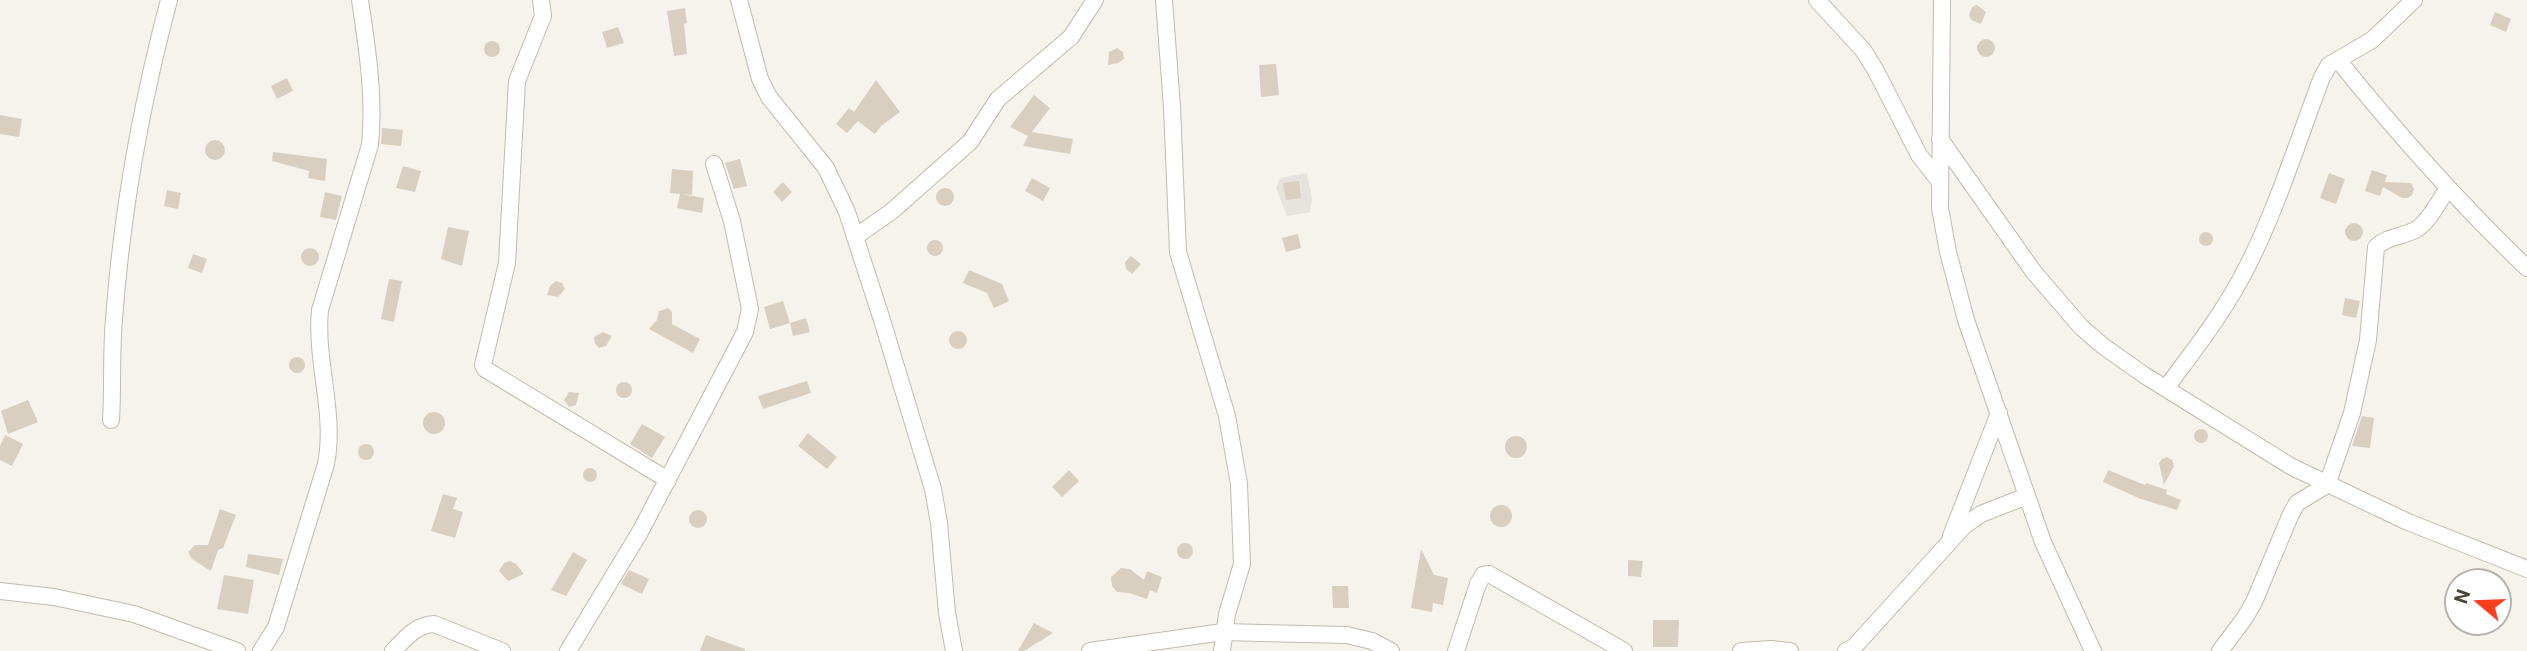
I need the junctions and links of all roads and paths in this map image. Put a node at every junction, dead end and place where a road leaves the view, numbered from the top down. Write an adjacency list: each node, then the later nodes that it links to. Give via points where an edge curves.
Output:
1 (169, 0): 19 (street, via 126,201 113,322)
2 (360, 0): 29 (street, via 372,125 320,310 330,442 276,627)
3 (541, 0): 20 (street, via 543,16 517,81 506,262 483,365)
4 (739, 0): 15 (street, via 760,79 826,168)
5 (1095, 0): 15 (street, via 1071,37 998,99 970,142 892,211)
6 (1164, 0): 26 (street, via 1178,252 1227,416 1239,484 1242,564)
7 (1817, 0): 13 (street, via 1863,50 1919,155)
8 (1942, 0): 11 (street)
9 (2414, 0): 10 (street, via 2372,40)
10 (2338, 60): 14 (street, via 2409,148); 17 (street, via 2322,77 2241,279)
11 (1940, 139): 13 (street); 17 (street, via 2033,271 2081,327)
12 (714, 164): 20 (street, via 732,221 749,321)
13 (1940, 183): 18 (street, via 1948,252)
14 (2448, 188): 16 (street); 21 (street, via 2425,222 2376,247 2368,340 2352,413)
15 (855, 237): 27 (street, via 933,488)
16 (2527, 268)
17 (2166, 388): 21 (street)
18 (1999, 413): 22 (street); 23 (street)
19 (111, 420)
20 (668, 481): 32 (street)
21 (2327, 485): 24 (street); 42 (street, via 2297,503 2254,601)
22 (2027, 496): 23 (street, via 1981,514); 41 (street, via 2052,565)
23 (1949, 542): 40 (street, via 1900,599)
24 (2527, 569)
25 (0, 591): 28 (street, via 134,614)
26 (1223, 632): 33 (street); 34 (street); 35 (street, via 1347,635)
27 (950, 647)
28 (237, 651)
29 (261, 651)
30 (393, 651): 31 (street, via 425,624)
31 (502, 651)
32 (568, 651)
33 (1090, 651)
34 (1222, 651)
35 (1391, 651)
36 (1456, 651): 37 (street, via 1478,584 1489,574)
37 (1624, 651)
38 (1741, 651): 39 (street)
39 (1790, 651)
40 (1846, 651)
41 (2093, 651)
42 (2220, 651)

